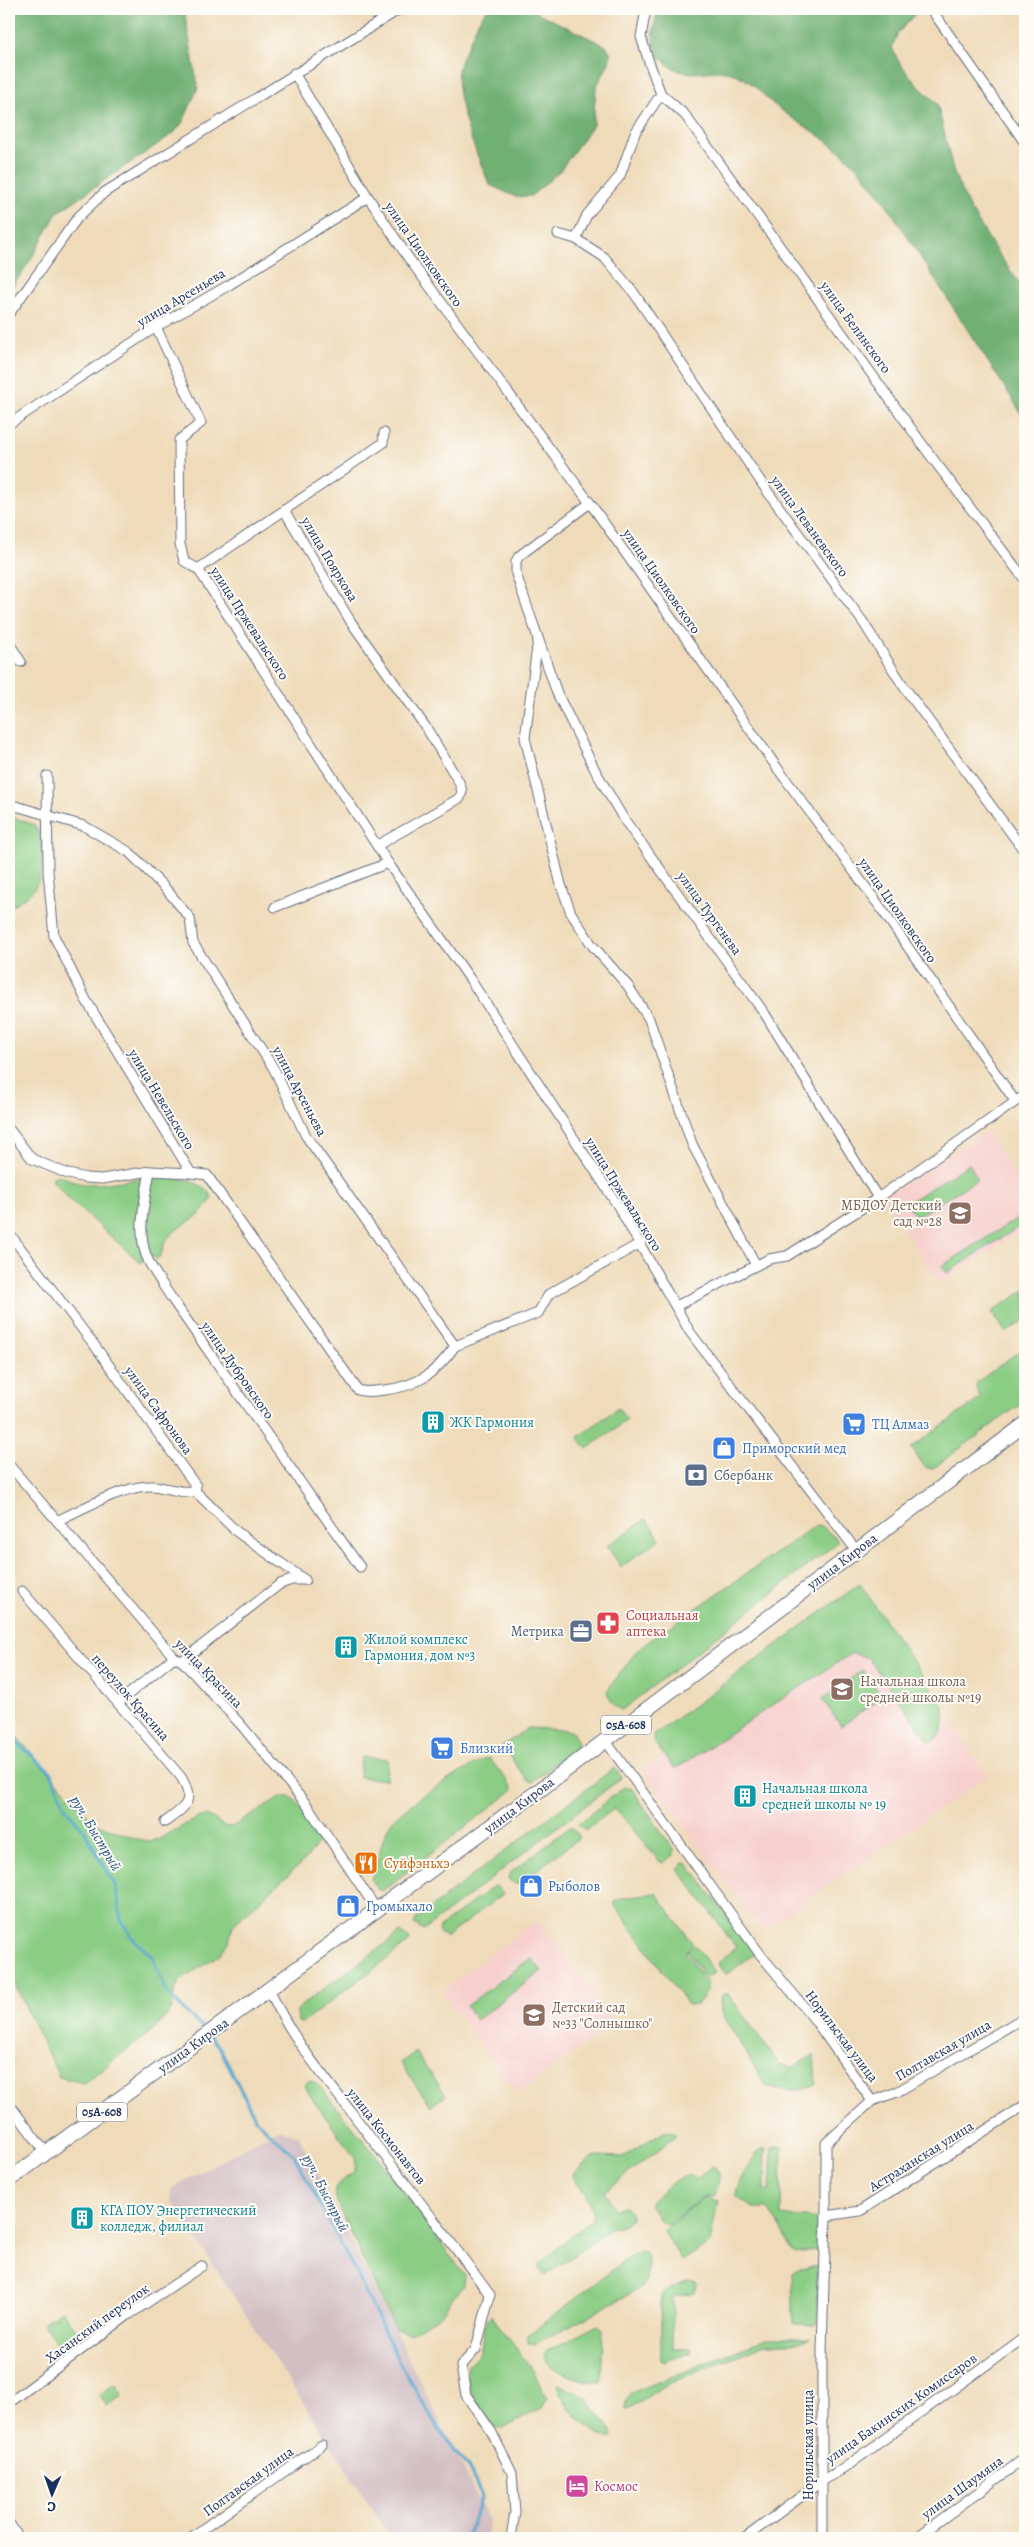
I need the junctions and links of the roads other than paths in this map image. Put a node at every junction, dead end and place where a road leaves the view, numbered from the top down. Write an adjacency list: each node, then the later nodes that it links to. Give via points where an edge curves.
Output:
1 (400, 9): 4 (street)
2 (646, 9): 5 (street, via 641,37)
3 (931, 9): 6 (street)
4 (294, 73): 7 (street, улица Циолковского); 10 (street, via 105,192 87,207)
5 (661, 94): 9 (street, via 635,133 620,176 586,215); 17 (street, улица Белинского, via 684,115 930,455)
6 (1025, 143)
7 (368, 197): 11 (street, улица Арсеньева); 14 (street, улица Циолковского, via 407,256)
8 (558, 234): 9 (street, улица Леваневского)
9 (576, 239): 25 (street, улица Леваневского, via 604,257 634,293 765,488 863,622 904,687)
10 (9, 314)
11 (156, 327): 12 (street, улица Арсеньева); 16 (street, улица Пржевальского, via 201,423 179,440 181,554 184,561)
12 (9, 424)
13 (384, 434): 15 (street, улица Пояркова, via 383,443)
14 (590, 504): 18 (street, улица Тургенева, via 516,561 516,574); 29 (street, улица Циолковского, via 878,904)
15 (284, 510): 16 (street, улица Пояркова); 24 (street, улица Пояркова, via 351,622 427,729 462,791 460,798)
16 (198, 569): 24 (street, улица Пржевальского)
17 (1025, 580)
18 (538, 636): 33 (street, улица Тургенева, via 569,722 623,818 764,1014); 36 (street, via 524,738 561,885 582,929 606,963 628,986 649,1019 692,1144)
19 (9, 643): 20 (street)
20 (20, 662)
21 (47, 776): 23 (street)
22 (9, 804): 23 (street)
23 (47, 814): 32 (street, улица Невельского, via 54,936 86,1000); 38 (street, улица Арсеньева, via 97,832 129,852 190,918 193,942 274,1069 306,1136)
24 (378, 845): 26 (street, улица Пржевальского)
25 (1025, 852)
26 (388, 863): 27 (street); 35 (street, улица Пржевальского, via 470,979)
27 (275, 907)
28 (1025, 1095): 29 (street)
29 (1015, 1101): 33 (street)
30 (9, 1129): 31 (street, via 32,1159 68,1174 102,1179)
31 (150, 1171): 32 (street); 44 (street, улица Дубровского, via 142,1242 148,1261)
32 (191, 1173): 38 (street, via 206,1175 358,1390 371,1392 417,1384 437,1370)
33 (878, 1198): 36 (street, via 787,1256)
34 (9, 1233): 41 (street, улица Сафронова, via 196,1486)
35 (641, 1243): 37 (street, улица Пржевальского); 38 (street, via 549,1294 538,1313)
36 (756, 1265): 37 (street)
37 (676, 1306): 43 (street, улица Пржевальского, via 708,1357)
38 (455, 1346)
39 (1025, 1424): 43 (main road, улица Кирова / 05А-608)
40 (9, 1465): 42 (street, улица Красина)
41 (195, 1491): 42 (street, via 179,1492 152,1486 137,1488); 46 (street, улица Сафронова, via 237,1532 306,1580 280,1584)
42 (57, 1521): 46 (street, улица Красина)
43 (856, 1550): 48 (main road, улица Кирова / 05А-608)
44 (360, 1567)
45 (22, 1591): 47 (street, переулок Красина)
46 (178, 1659): 47 (street); 50 (street, улица Красина, via 242,1726 307,1805)
47 (118, 1703): 49 (street, переулок Красина, via 188,1788 189,1798 185,1807)
48 (606, 1740): 50 (main road, улица Кирова / 05А-608); 53 (street, Норильская улица, via 760,1954 814,2019)
49 (165, 1822)
50 (377, 1910): 51 (main road, улица Кирова / 05А-608)
51 (270, 1991): 56 (main road, улица Кирова / 05А-608); 68 (street, улица Космонавтов, via 280,2014 320,2072 432,2214 490,2295 476,2350 461,2366 466,2395 512,2473 515,2512)
52 (1025, 2017): 53 (street, Полтавская улица, via 897,2092)
53 (872, 2101): 58 (street, Норильская улица, via 826,2143)
54 (9, 2104): 56 (street)
55 (1025, 2105): 58 (street, Астраханская улица, via 860,2211)
56 (46, 2153): 57 (main road, улица Кирова / 05А-608)
57 (9, 2180)
58 (826, 2216): 64 (street, Норильская улица)
59 (202, 2266): 61 (street, Хасанский переулок, via 127,2316)
60 (1025, 2337): 64 (street, улица Бакинских Комиссаров)
61 (9, 2403)
62 (322, 2445): 67 (street, Полтавская улица)
63 (1025, 2458): 71 (street, улица Шаумяна)
64 (822, 2481): 69 (street, улица Бакинских Комиссаров); 70 (street, Норильская улица)
65 (9, 2523): 66 (street)
66 (19, 2538)
67 (190, 2538)
68 (510, 2538)
69 (745, 2538)
70 (822, 2538)
71 (916, 2538)

